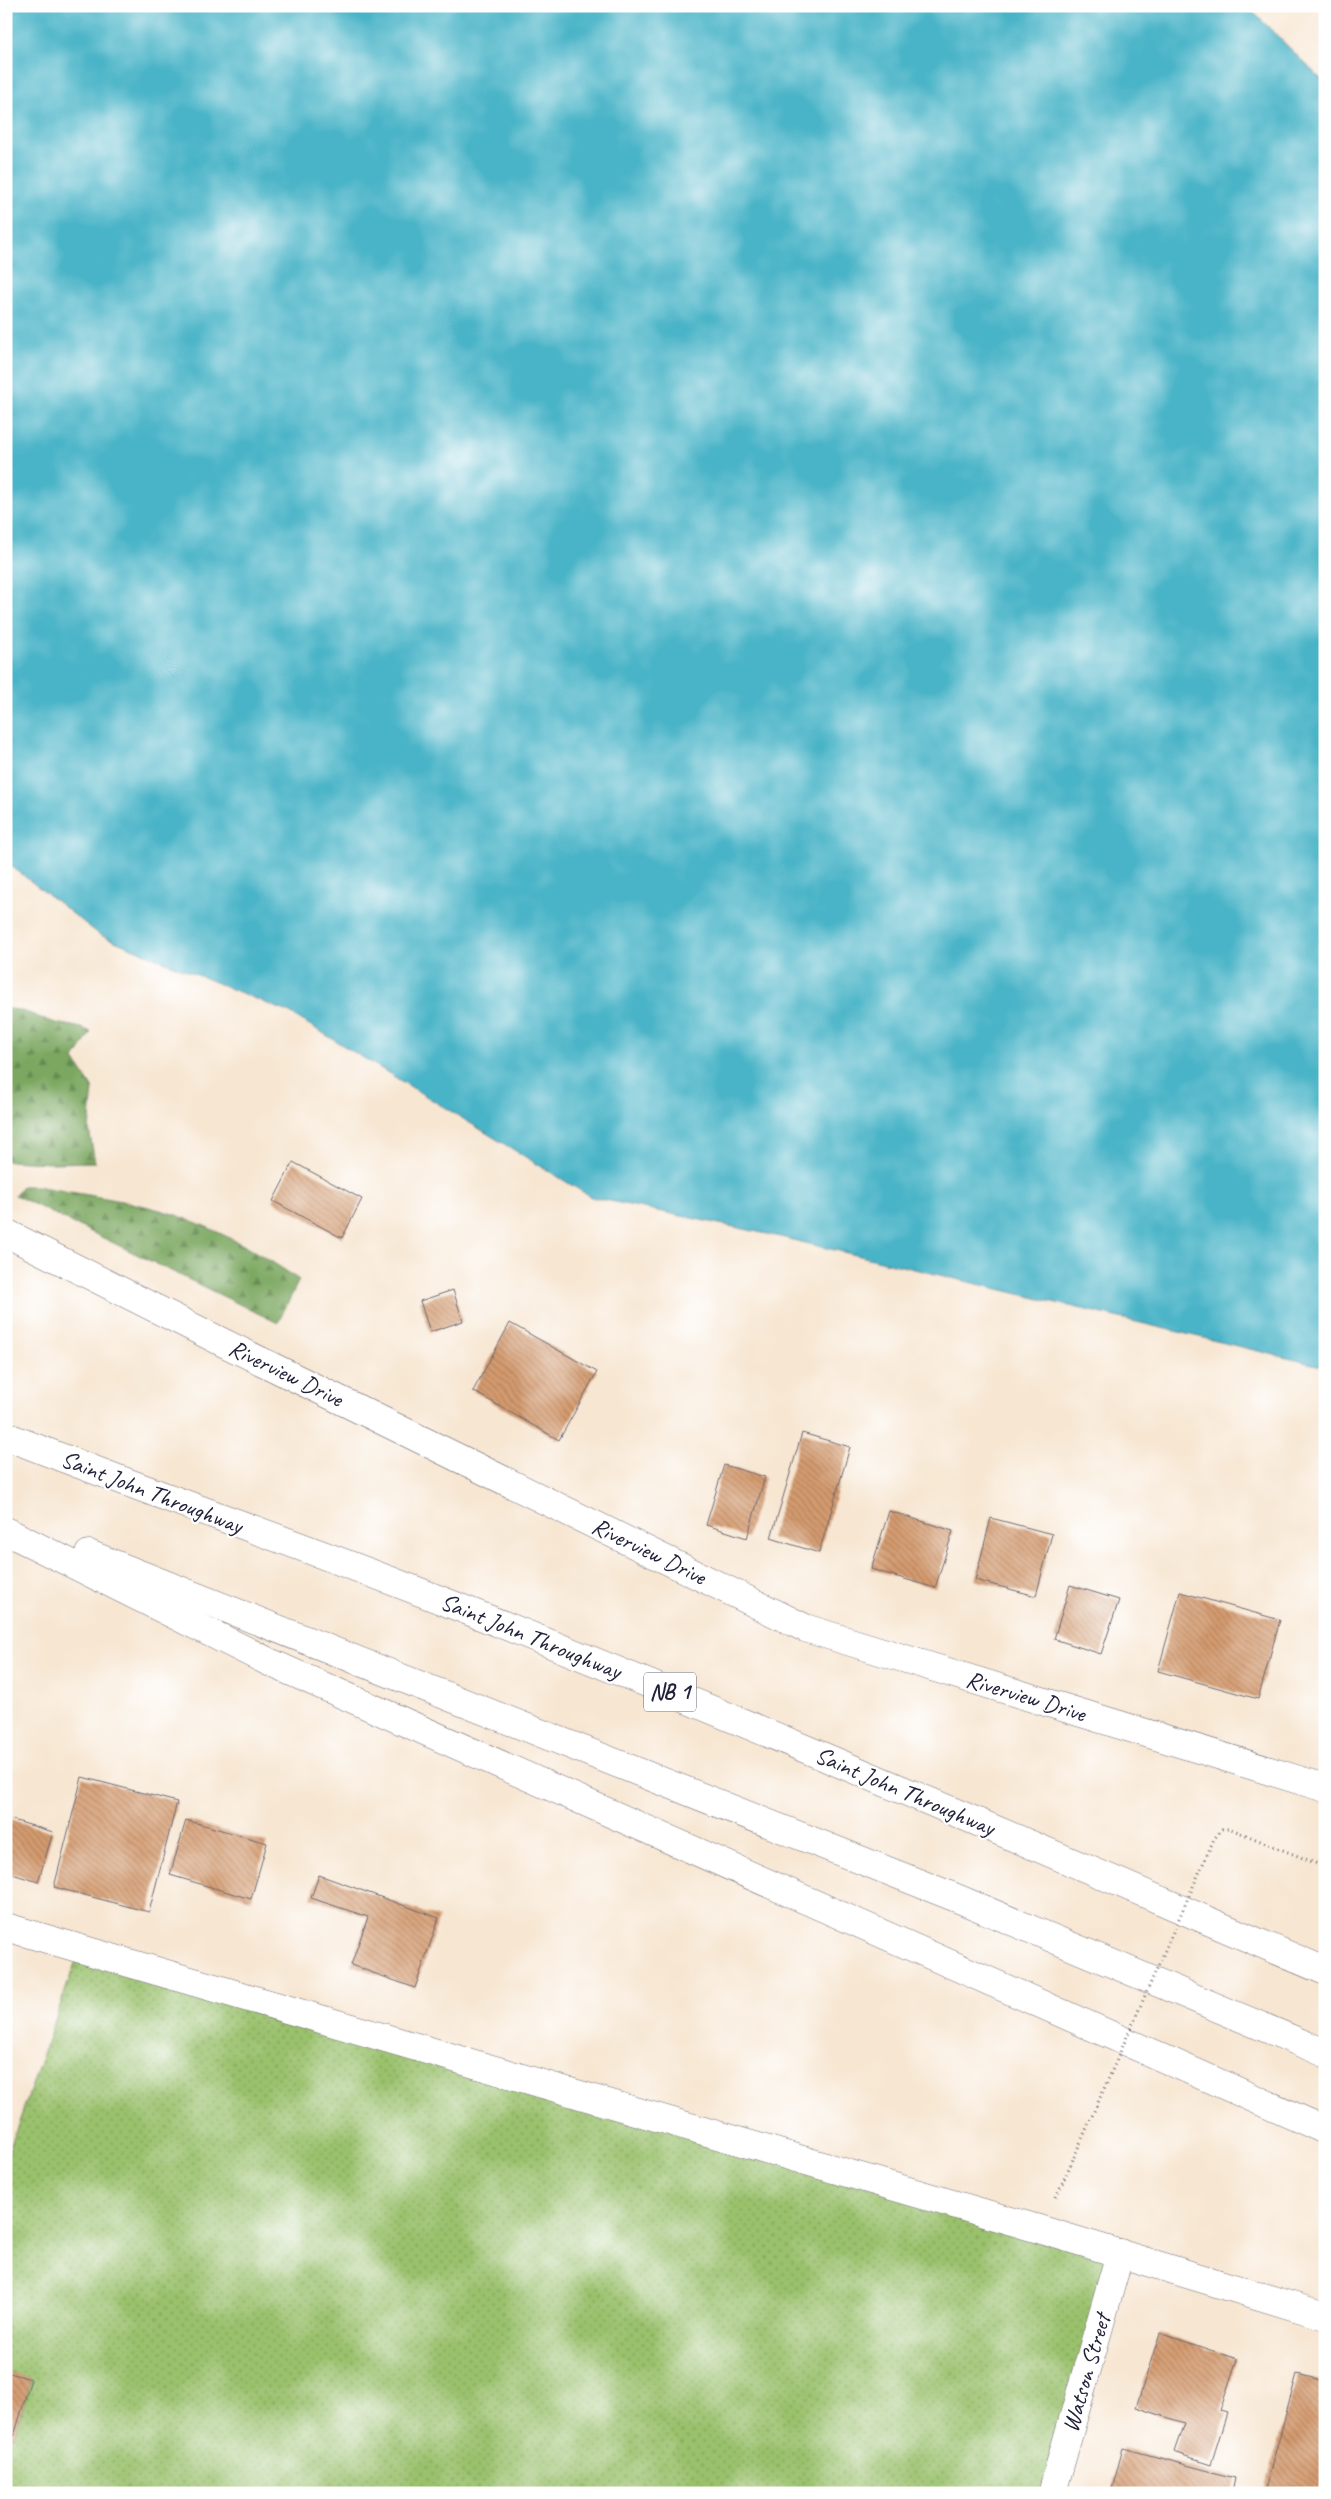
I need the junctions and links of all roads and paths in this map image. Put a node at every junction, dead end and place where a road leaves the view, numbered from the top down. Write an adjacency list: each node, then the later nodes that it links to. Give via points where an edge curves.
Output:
1 (6, 1233): 5 (main road, Riverview Drive, via 805,1628)
2 (6, 1436): 8 (main road, Saint John Throughway / NB 1, via 444,1601 713,1709)
3 (6, 1521): 9 (main road, via 959,1899)
4 (6, 1531): 10 (main road, via 269,1662)
5 (1325, 1788)
6 (1325, 1867): 11 (path, bridge, via 1231,1828 1222,1830 1214,1839)
7 (6, 1927): 11 (main road)
8 (1325, 1971)
9 (1325, 2053)
10 (1325, 2130)
11 (1042, 2230): 12 (main road)
12 (1120, 2253): 13 (main road); 14 (main road, Watson Street)
13 (1325, 2316)
14 (1052, 2493)

